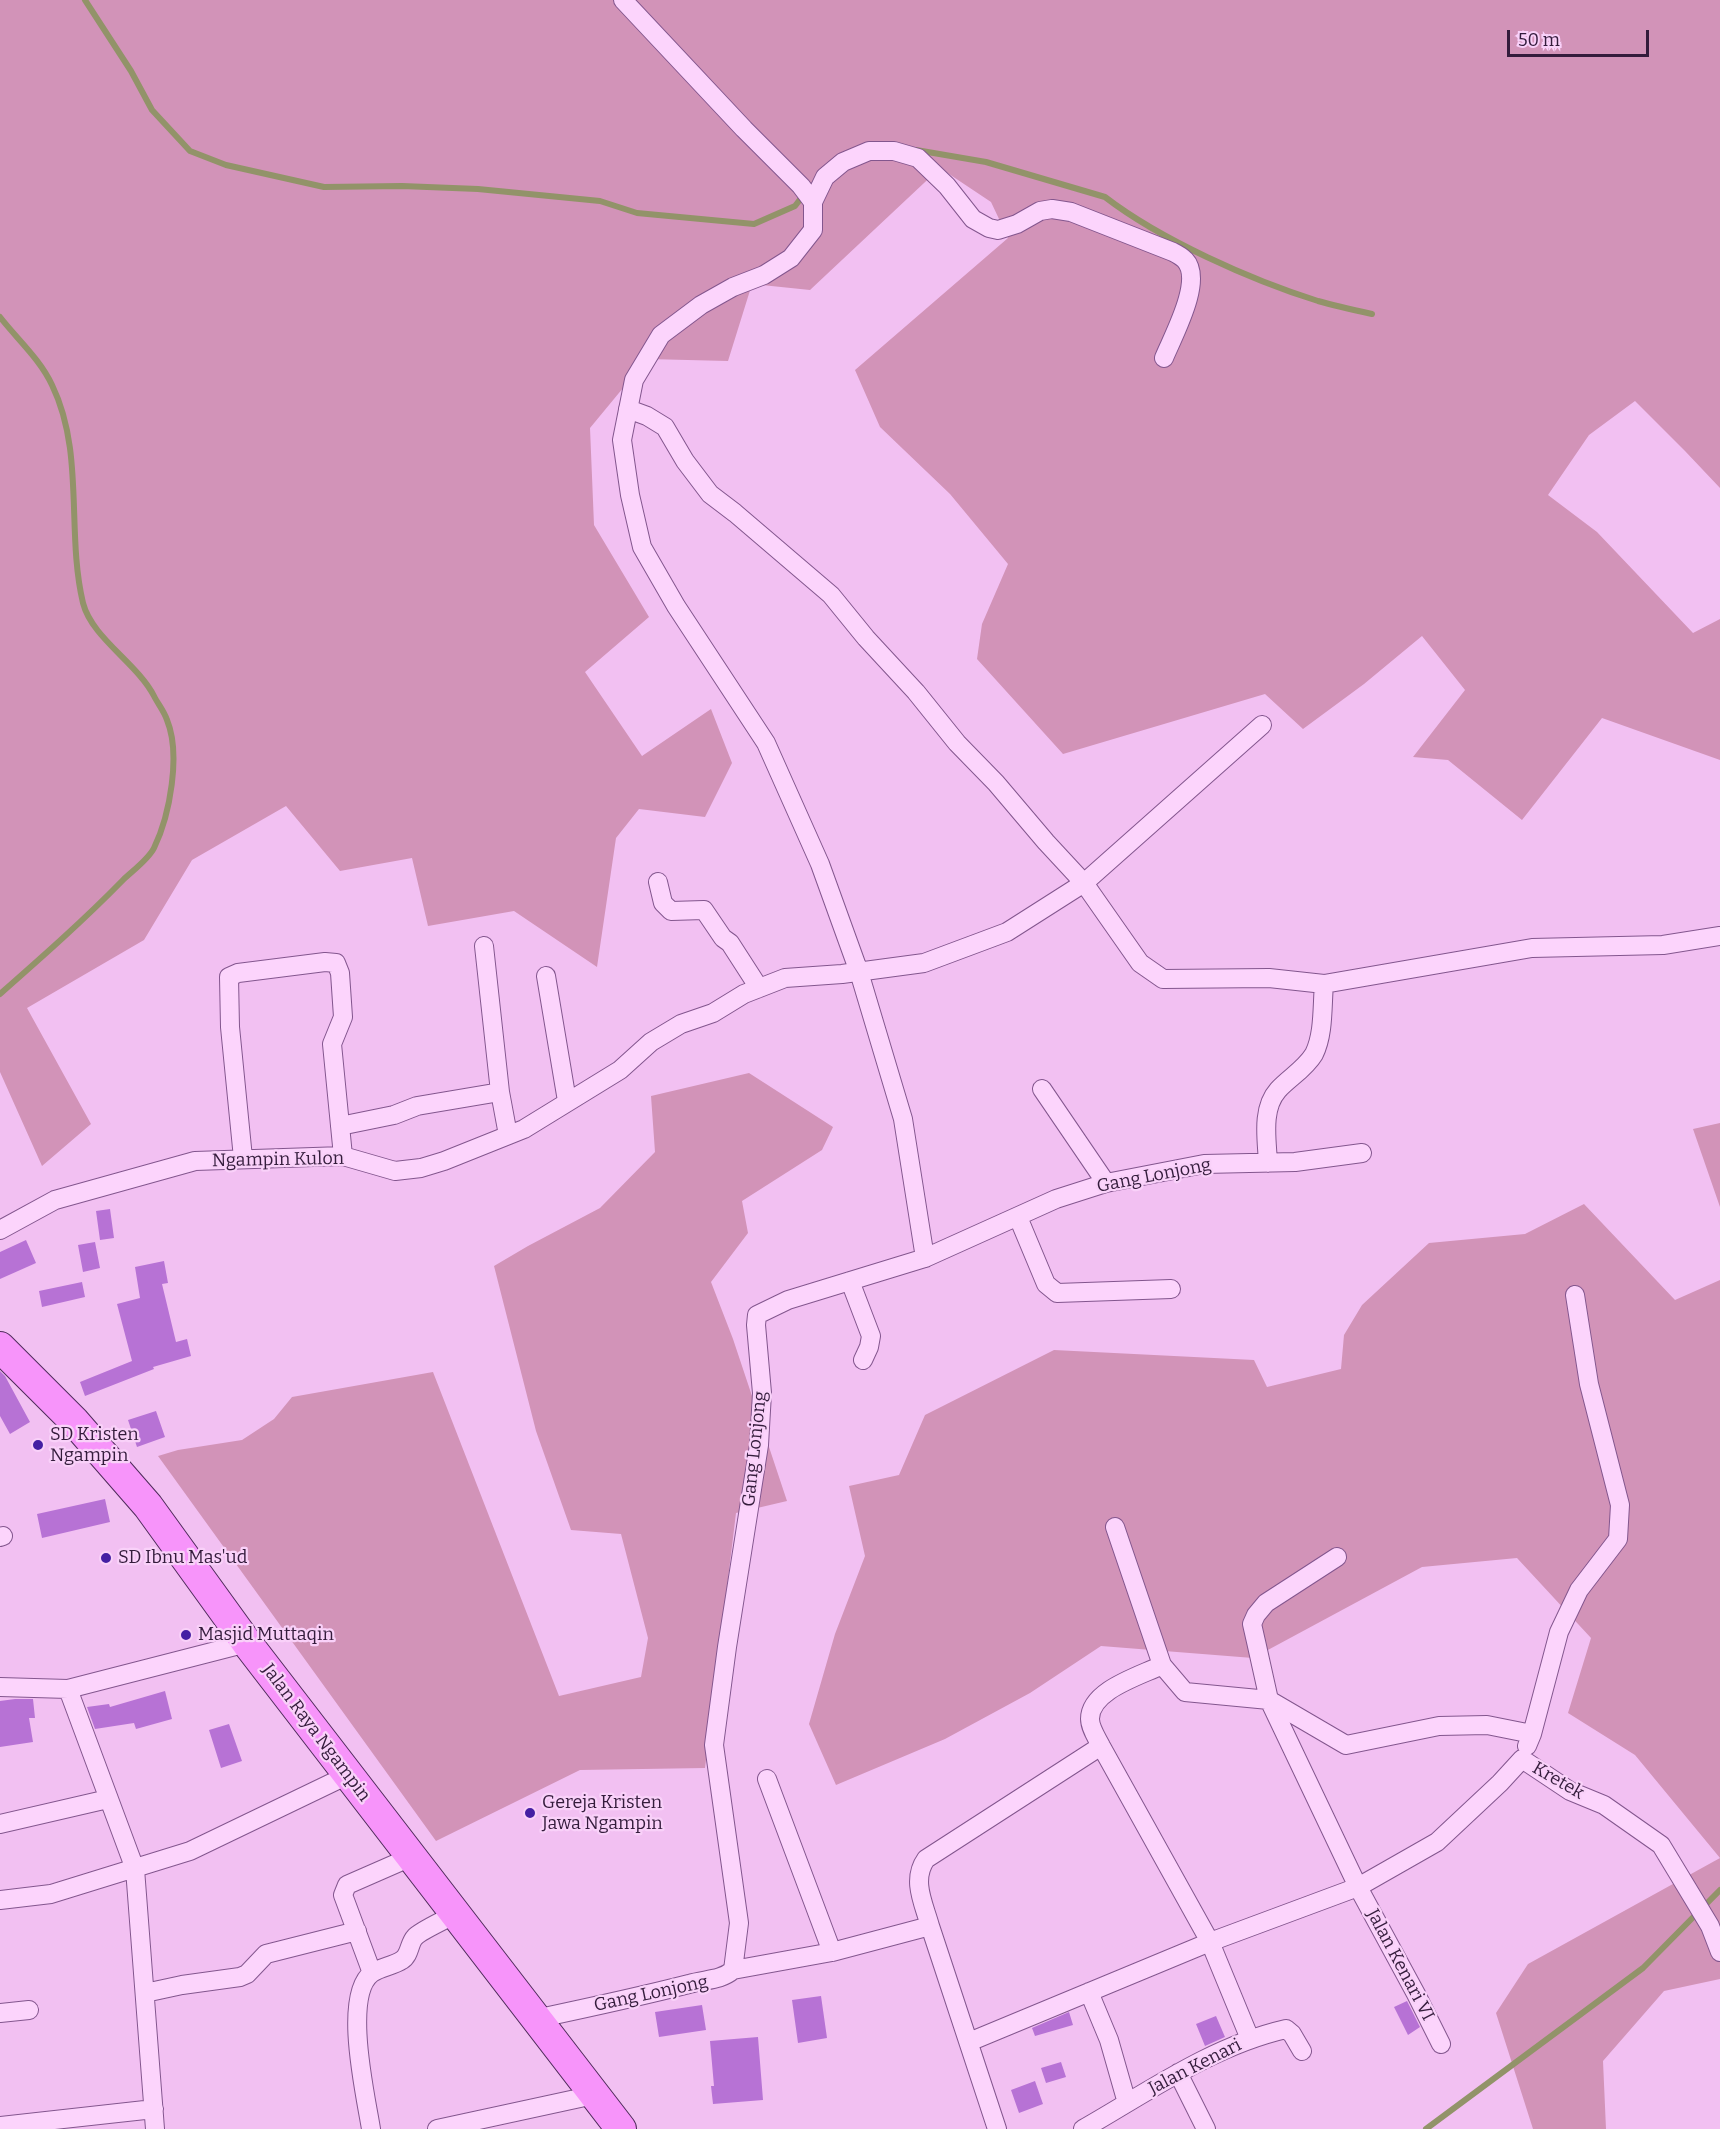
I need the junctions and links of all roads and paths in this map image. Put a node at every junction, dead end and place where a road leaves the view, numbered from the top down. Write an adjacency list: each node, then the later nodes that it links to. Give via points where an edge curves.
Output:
1 (623, 0): 2 (street)
2 (813, 202): 3 (street, via 825,177 843,162 869,151 894,151 918,158 973,219 989,228 998,230 1052,209 1071,212 1173,252 1186,261 1192,276 1189,296); 4 (street, via 813,230 791,258 701,304 661,335 634,380)
3 (1164, 358)
4 (628, 409): 7 (street, via 665,427 710,494 831,595 957,743); 10 (street, via 622,440 642,547 766,743 820,864)
5 (1262, 725): 7 (street, Ngampin Kulon)
6 (658, 882): 13 (street, via 663,903 671,911 704,910)
7 (1084, 883): 10 (street, Ngampin Kulon, via 991,939 924,963); 12 (street, via 1140,963 1163,979 1269,978)
8 (1720, 936): 12 (street, via 1663,945 1532,948)
9 (484, 946): 15 (street)
10 (860, 972): 13 (street, Ngampin Kulon, via 785,978); 26 (street, via 903,1119)
11 (546, 976): 16 (street)
12 (1324, 984): 22 (street, via 1315,1051 1271,1101 1267,1116)
13 (759, 988): 16 (street, Ngampin Kulon, via 713,1013 681,1024 651,1042 620,1070)
14 (1042, 1089): 23 (street)
15 (500, 1092): 17 (street, via 417,1106); 18 (street)
16 (560, 1105): 18 (street, Ngampin Kulon)
17 (340, 1126): 20 (street); 21 (street, via 332,1044 343,1017 336,963 238,973 229,977 230,1027)
18 (508, 1135): 20 (street, Ngampin Kulon, via 444,1161 395,1172)
19 (1362, 1154): 22 (street, Gang Lonjong)
20 (343, 1155): 21 (street, Ngampin Kulon)
21 (243, 1158): 25 (street, Ngampin Kulon, via 195,1161 55,1200)
22 (1268, 1163): 23 (street, Gang Lonjong, via 1204,1164)
23 (1106, 1183): 24 (street, Gang Lonjong, via 1056,1199)
24 (1018, 1217): 26 (street, Gang Lonjong); 28 (street, via 1046,1284 1057,1293)
25 (0, 1230)
26 (926, 1258): 27 (street, Gang Lonjong)
27 (850, 1281): 31 (street, via 871,1336); 56 (street, Gang Lonjong, via 788,1299 757,1315 762,1393 759,1445 714,1744 739,1923)
28 (1171, 1289)
29 (1575, 1295): 39 (street, via 1589,1384 1620,1505 1618,1539 1579,1590 1559,1632)
30 (0, 1347): 34 (main road, Jalan Raya Ngampin, via 74,1421 148,1506)
31 (863, 1359)
32 (1115, 1527): 35 (street)
33 (1336, 1557): 38 (street, Jalan Kenari VI, via 1266,1603 1256,1615 1252,1624)
34 (247, 1643): 37 (street); 42 (main road, Jalan Raya Ngampin)
35 (1162, 1665): 38 (street, via 1185,1692); 40 (street, via 1102,1694 1093,1705 1089,1720)
36 (0, 1687): 37 (street)
37 (68, 1689): 44 (street)
38 (1269, 1700): 39 (street, via 1346,1745 1439,1726 1487,1725); 48 (street, Jalan Kenari VI)
39 (1532, 1734): 41 (street)
40 (1101, 1746): 51 (street, via 926,1859 918,1883); 53 (street)
41 (1521, 1759): 48 (street, Kretek, via 1437,1842); 55 (street, Kretek, via 1570,1791 1604,1805 1661,1845 1710,1926)
42 (348, 1775): 46 (main road, Jalan Raya Ngampin); 47 (street, via 190,1851)
43 (767, 1779): 54 (street)
44 (108, 1799): 45 (street); 47 (street)
45 (0, 1824)
46 (411, 1857): 50 (main road, Jalan Raya Ngampin); 52 (street, via 347,1885 343,1895)
47 (135, 1869): 49 (street, via 51,1894); 59 (street)
48 (1358, 1887): 53 (street, Kretek); 65 (street, Jalan Kenari VI)
49 (0, 1900)
50 (455, 1914): 57 (street, via 415,1937 403,1960); 62 (main road, Jalan Raya Ngampin)
51 (930, 1926): 54 (street); 64 (street)
52 (357, 1931): 57 (street); 59 (street, via 266,1954 240,1977)
53 (1210, 1942): 58 (street, Kretek); 63 (street)
54 (832, 1952): 56 (street)
55 (1720, 1952)
56 (733, 1970): 62 (street, Gang Lonjong, via 718,1979)
57 (372, 1973): 74 (street, via 365,1981 357,2016)
58 (1089, 1992): 64 (street, Kretek); 69 (street, via 1110,2040)
59 (145, 1993): 70 (street)
60 (29, 2010): 61 (street)
61 (0, 2013)
62 (535, 2019): 68 (main road, Jalan Raya Ngampin)
63 (1250, 2039): 66 (street, Jalan Kenari, via 1286,2029); 67 (street, Jalan Kenari)
64 (969, 2042): 77 (street)
65 (1441, 2044)
66 (1302, 2051)
67 (1178, 2073): 69 (street, Jalan Kenari); 78 (street)
68 (594, 2095): 75 (street); 76 (main road, Jalan Raya Ngampin)
69 (1127, 2103): 72 (street, Jalan Kenari)
70 (154, 2109): 71 (street); 73 (street)
71 (0, 2126)
72 (1087, 2128)
73 (155, 2129)
74 (371, 2129)
75 (437, 2129)
76 (621, 2129)
77 (997, 2129)
78 (1206, 2129)

